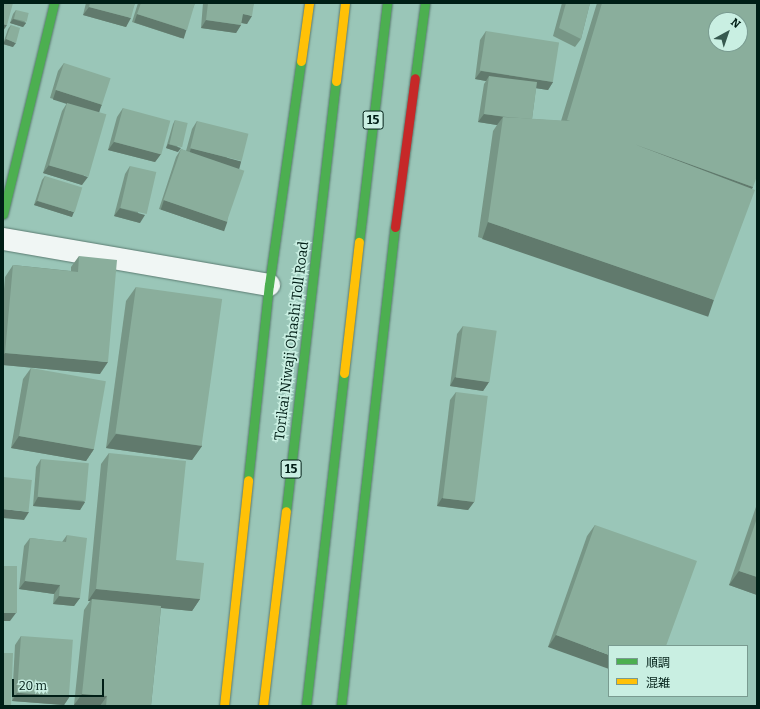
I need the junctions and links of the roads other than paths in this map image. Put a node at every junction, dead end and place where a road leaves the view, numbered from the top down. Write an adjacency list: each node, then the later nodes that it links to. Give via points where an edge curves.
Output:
1 (54, 3): 6 (main road)
2 (309, 3): 8 (main road)
3 (345, 3): 10 (main road, Torikai Niwaji Ohashi Toll Road / 15)
4 (387, 3): 11 (main road, 15)
5 (425, 3): 12 (main road, via 390,264)
6 (3, 214)
7 (3, 239): 8 (street)
8 (270, 285): 9 (main road)
9 (224, 706)
10 (263, 706)
11 (306, 706)
12 (340, 706)

